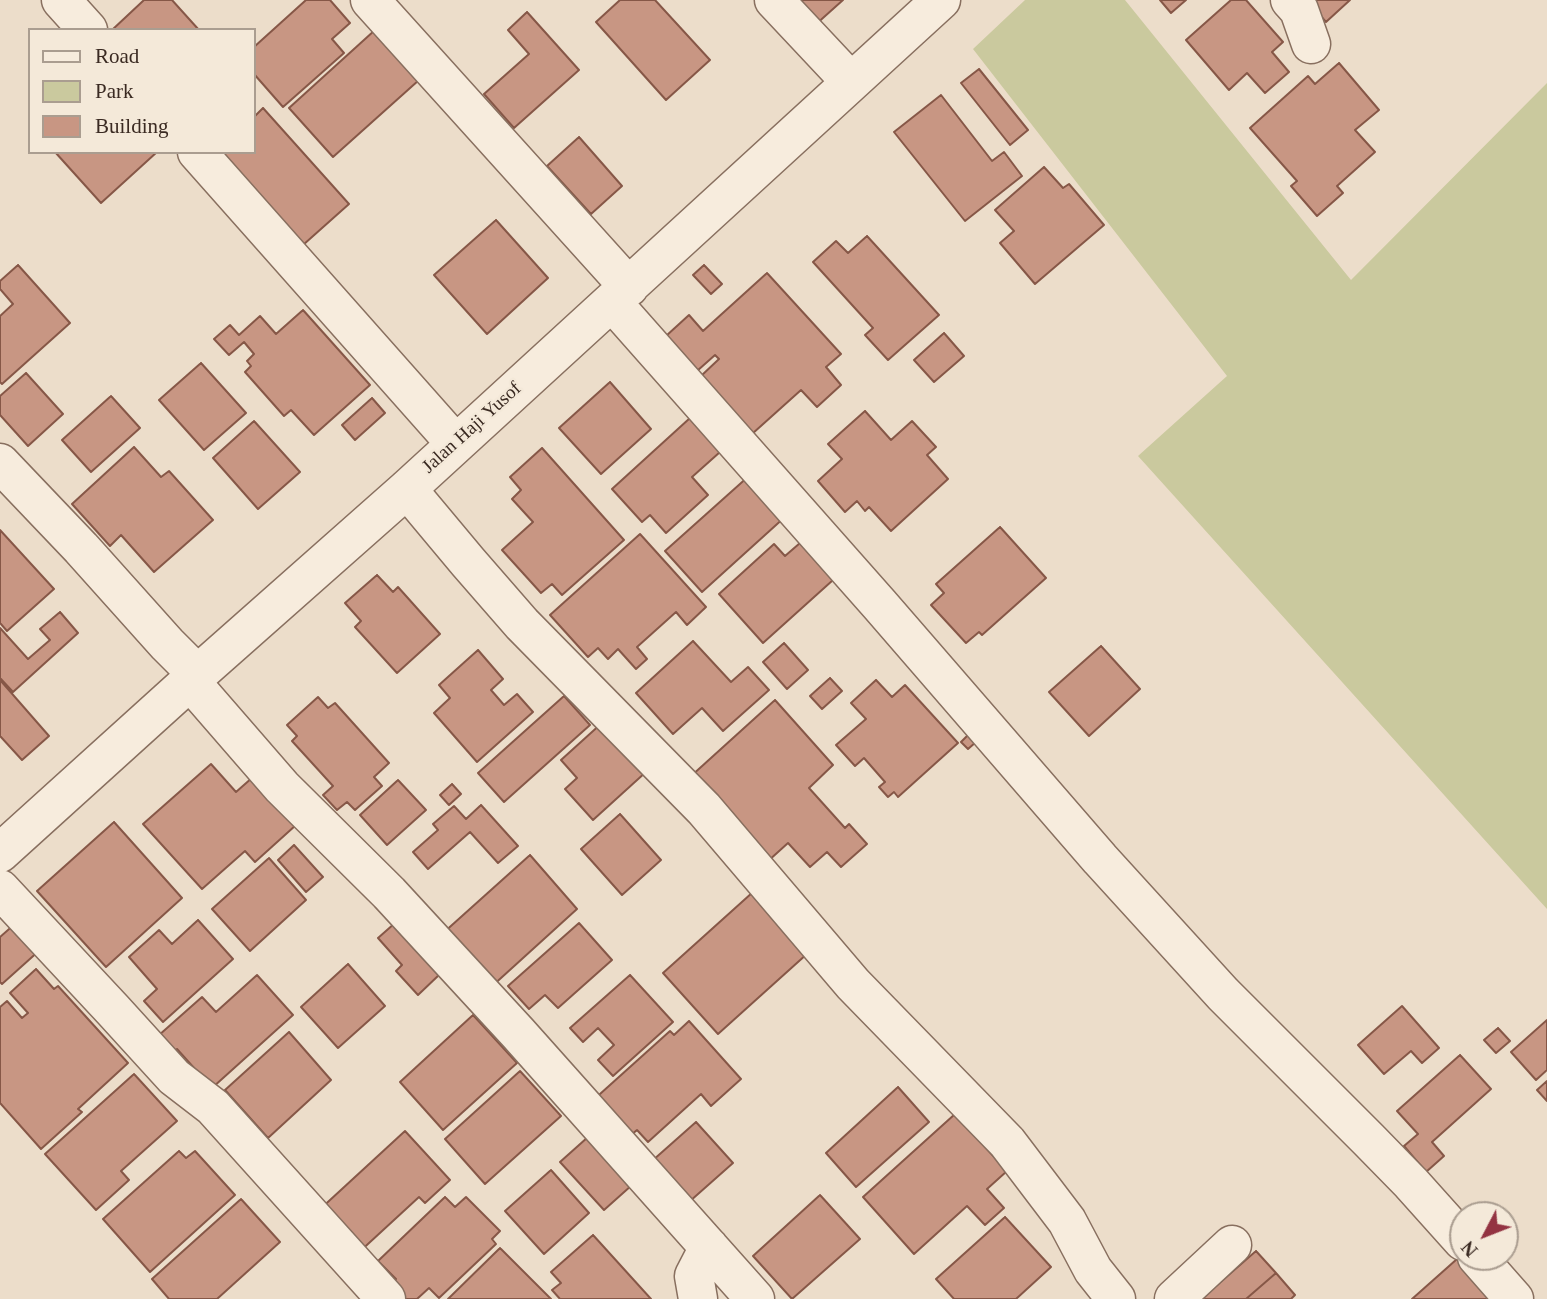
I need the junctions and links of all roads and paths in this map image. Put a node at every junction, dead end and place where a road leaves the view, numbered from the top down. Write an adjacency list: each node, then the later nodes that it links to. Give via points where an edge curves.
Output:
1 (61, 0): 6 (street)
2 (370, 0): 10 (street)
3 (774, 0): 8 (street)
4 (941, 0): 8 (street, Jalan Haji Yusof)
5 (1290, 0): 7 (street)
6 (86, 28)
7 (1311, 44)
8 (851, 82): 10 (street, Jalan Haji Yusof)
9 (199, 154): 11 (street)
10 (620, 295): 11 (street, Jalan Haji Yusof); 18 (street, via 1100,859 1223,994)
11 (455, 443): 13 (street, Jalan Haji Yusof)
12 (0, 463): 14 (street)
13 (407, 489): 14 (street, Jalan Haji Yusof); 26 (street, via 522,624 704,809 853,984 1007,1142 1067,1222)
14 (194, 678): 15 (street, Jalan Haji Yusof); 20 (street, via 282,788 398,903)
15 (0, 852)
16 (0, 889): 17 (street)
17 (174, 1077): 22 (street, via 207,1135); 23 (street, via 213,1107)
18 (1449, 1226)
19 (1232, 1245): 27 (street)
20 (709, 1247): 24 (street, via 694,1276); 25 (street)
21 (1489, 1271): 28 (street)
22 (352, 1299)
23 (386, 1299)
24 (698, 1299)
25 (755, 1299)
26 (1116, 1299)
27 (1174, 1299)
28 (1514, 1299)

